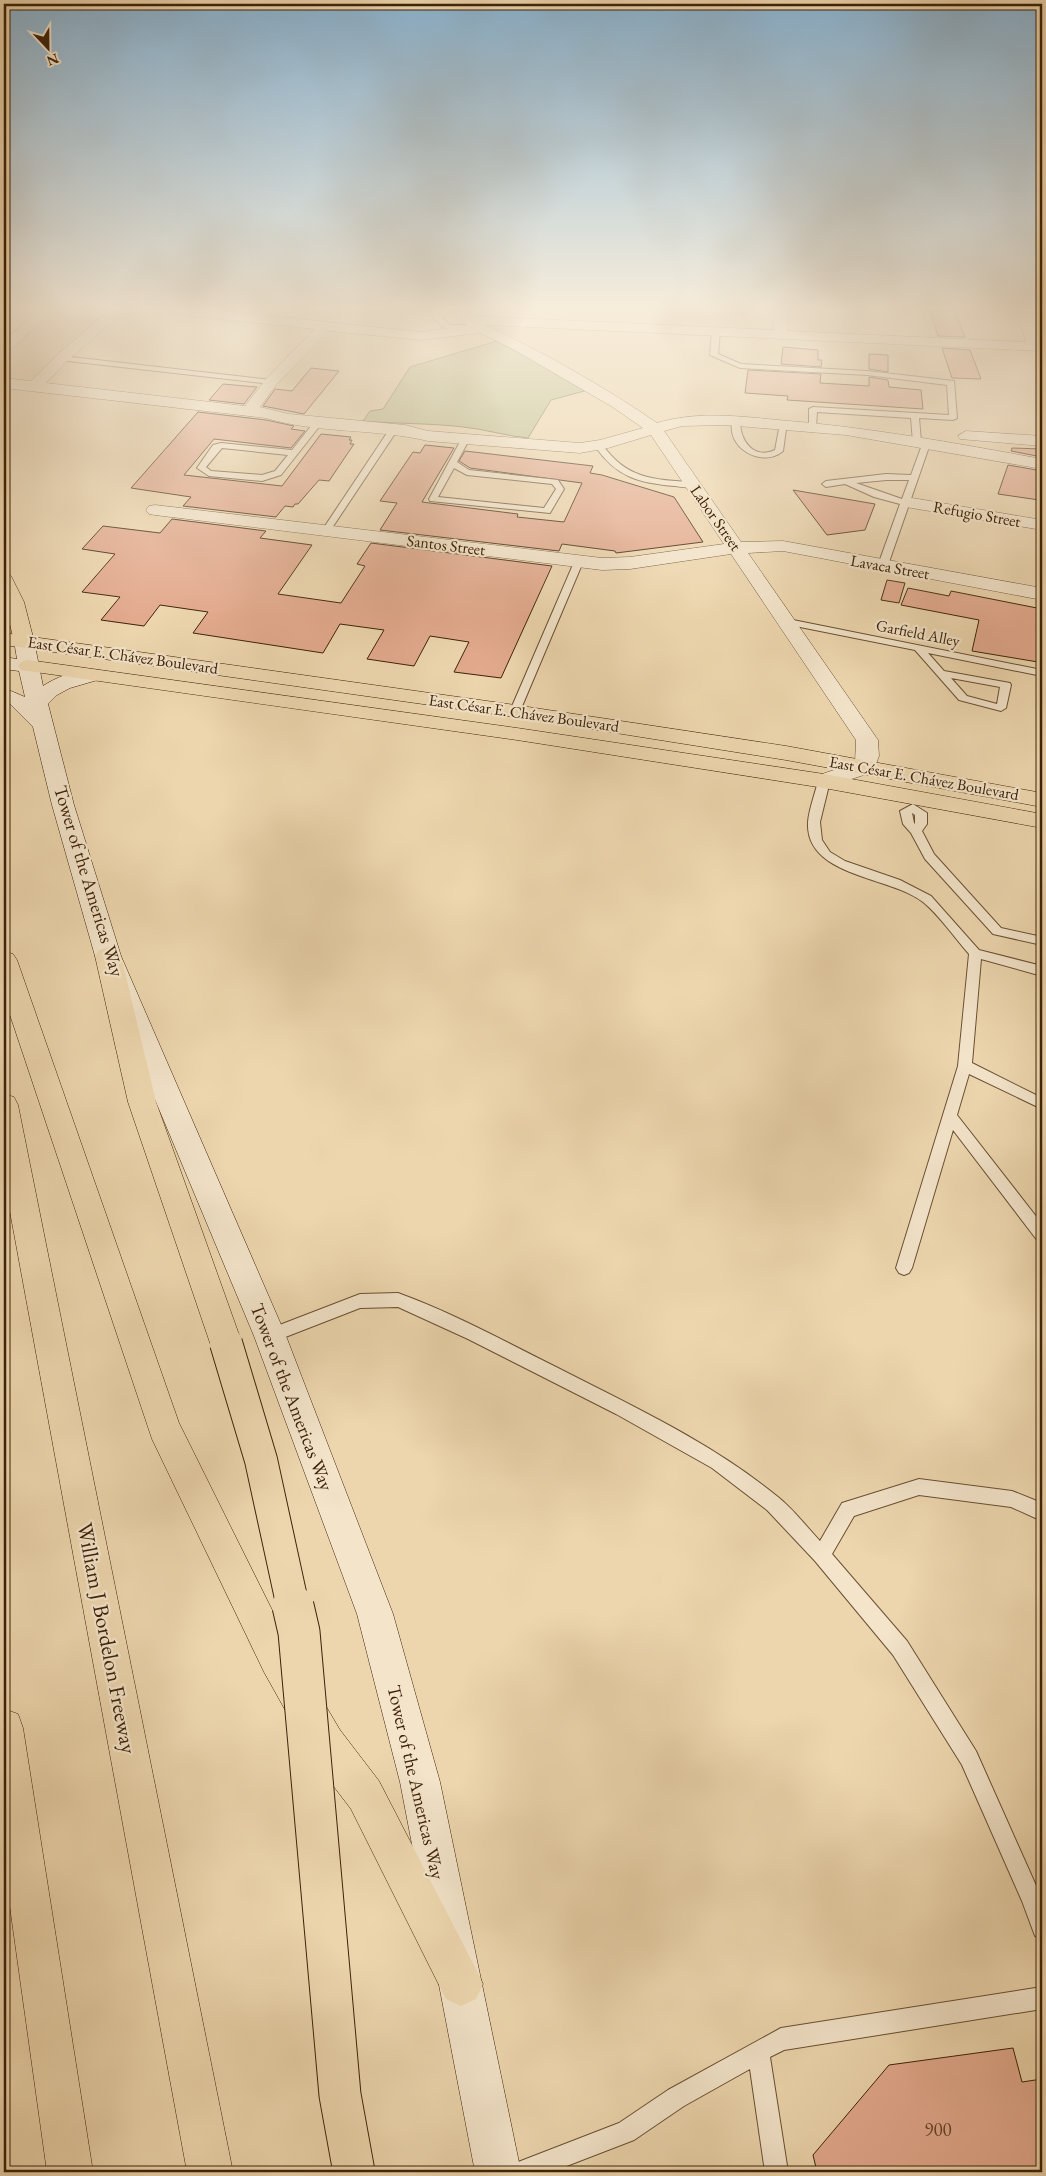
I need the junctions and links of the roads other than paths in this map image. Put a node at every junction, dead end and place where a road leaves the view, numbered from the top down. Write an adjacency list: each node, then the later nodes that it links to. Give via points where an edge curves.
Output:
1 (264, 413): 2 (street)
2 (268, 413): 3 (street); 11 (street)
3 (272, 413)
4 (317, 413): 13 (street, via 336,415)
5 (631, 413): 15 (street, Labor Street)
6 (813, 413): 14 (lane)
7 (873, 413): 9 (lane)
8 (953, 413): 9 (lane, via 953,418)
9 (915, 415): 20 (lane)
10 (736, 421): 12 (street); 12 (lane, via 737,438 747,450 760,455 779,451); 15 (street, via 689,420)
11 (318, 423): 13 (street); 23 (lane)
12 (784, 424): 14 (street)
13 (363, 426): 16 (street)
14 (812, 427): 20 (street)
15 (654, 428): 21 (street); 29 (street, Labor Street)
16 (399, 429): 17 (street); 19 (street, via 436,426 476,431); 33 (lane)
17 (465, 440): 19 (street); 24 (lane)
18 (1042, 441): 22 (street, via 959,437 951,438)
19 (513, 443): 21 (street, via 568,448)
20 (921, 443): 22 (street); 26 (lane)
21 (599, 446): 29 (lane, via 612,464 623,472 649,480)
22 (945, 448): 25 (street)
23 (294, 453): 23 (lane, via 278,472 262,478 209,473 201,468 221,445)
24 (454, 464): 24 (lane, via 433,499 547,511 560,489 556,482 467,472)
25 (1042, 464)
26 (914, 478): 27 (lane); 30 (lane)
27 (846, 481): 28 (lane); 30 (lane, via 877,496)
28 (826, 484)
29 (693, 485): 34 (street, Labor Street)
30 (907, 502): 32 (street, Refugio Street); 36 (lane)
31 (155, 510): 33 (street, Santos Street)
32 (1042, 525)
33 (327, 529): 35 (street, Santos Street)
34 (737, 548): 35 (street, Santos Street, via 615,564); 36 (street, Lavaca Street, via 783,546); 39 (street, Labor Street)
35 (578, 562): 52 (lane)
36 (883, 565): 38 (street, Lavaca Street)
37 (4, 580): 41 (main road, via 14,602)
38 (1042, 594)
39 (788, 622): 42 (lane, Garfield Alley); 54 (street, Labor Street, via 867,740)
40 (4, 639): 41 (main road, East César E. Chávez Boulevard)
41 (24, 641): 43 (main road, East César E. Chávez Boulevard); 45 (street, Tower of the Americas Way)
42 (918, 648): 46 (lane); 47 (lane, Garfield Alley)
43 (171, 662): 49 (main road); 52 (main road, East César E. Chávez Boulevard)
44 (4, 663): 45 (street, East César E. Chávez Boulevard)
45 (28, 666): 48 (main road, East César E. Chávez Boulevard); 51 (street, Tower of the Americas Way)
46 (940, 673): 46 (lane, via 963,698 1001,708 1006,685)
47 (1042, 673)
48 (94, 675): 49 (main road, East César E. Chávez Boulevard); 51 (street, via 56,685)
49 (155, 684): 55 (main road, East César E. Chávez Boulevard)
50 (4, 694): 53 (street, via 17,700)
51 (38, 703): 53 (street, Tower of the Americas Way)
52 (515, 711): 54 (main road, East César E. Chávez Boulevard)
53 (44, 726): 61 (street, Tower of the Americas Way, via 63,805)
54 (865, 767): 55 (street); 56 (main road, East César E. Chávez Boulevard)
55 (824, 781): 57 (main road, East César E. Chávez Boulevard); 60 (lane, via 814,822 816,840 826,855 840,864 896,882 927,899)
56 (1042, 800)
57 (913, 803): 58 (main road, East César E. Chávez Boulevard); 59 (lane, via 906,811 909,824 929,856 997,930)
58 (1042, 821)
59 (1042, 941)
60 (975, 954): 63 (lane); 64 (lane)
61 (108, 956): 70 (street, Tower of the Americas Way); 80 (main road, bridge, via 142,1102 226,1343 261,1460 299,1632 340,2096)
62 (4, 960): 75 (main road, via 164,1428 277,1659 326,1744 365,1795)
63 (1042, 971)
64 (965, 1066): 65 (lane); 67 (lane)
65 (1042, 1104)
66 (4, 1105): 79 (main road, William J Bordelon Freeway)
67 (950, 1116): 68 (lane); 69 (lane)
68 (1042, 1235)
69 (904, 1268)
70 (270, 1336): 72 (lane, via 360,1301 398,1300 431,1313 622,1409 718,1462 772,1504); 75 (street, Tower of the Americas Way, via 375,1614 420,1782)
71 (1042, 1512): 72 (lane, via 1012,1499 919,1487 848,1509)
72 (821, 1555): 74 (lane, via 900,1648 969,1758 1032,1899)
73 (4, 1728): 78 (main road)
74 (1042, 1929)
75 (461, 1984): 81 (street, Tower of the Americas Way)
76 (1042, 1998): 77 (lane, via 782,2039)
77 (758, 2052): 82 (lane, via 676,2098 626,2132); 83 (lane)
78 (70, 2172)
79 (210, 2172)
80 (354, 2172)
81 (498, 2172)
82 (521, 2172)
83 (778, 2172)

